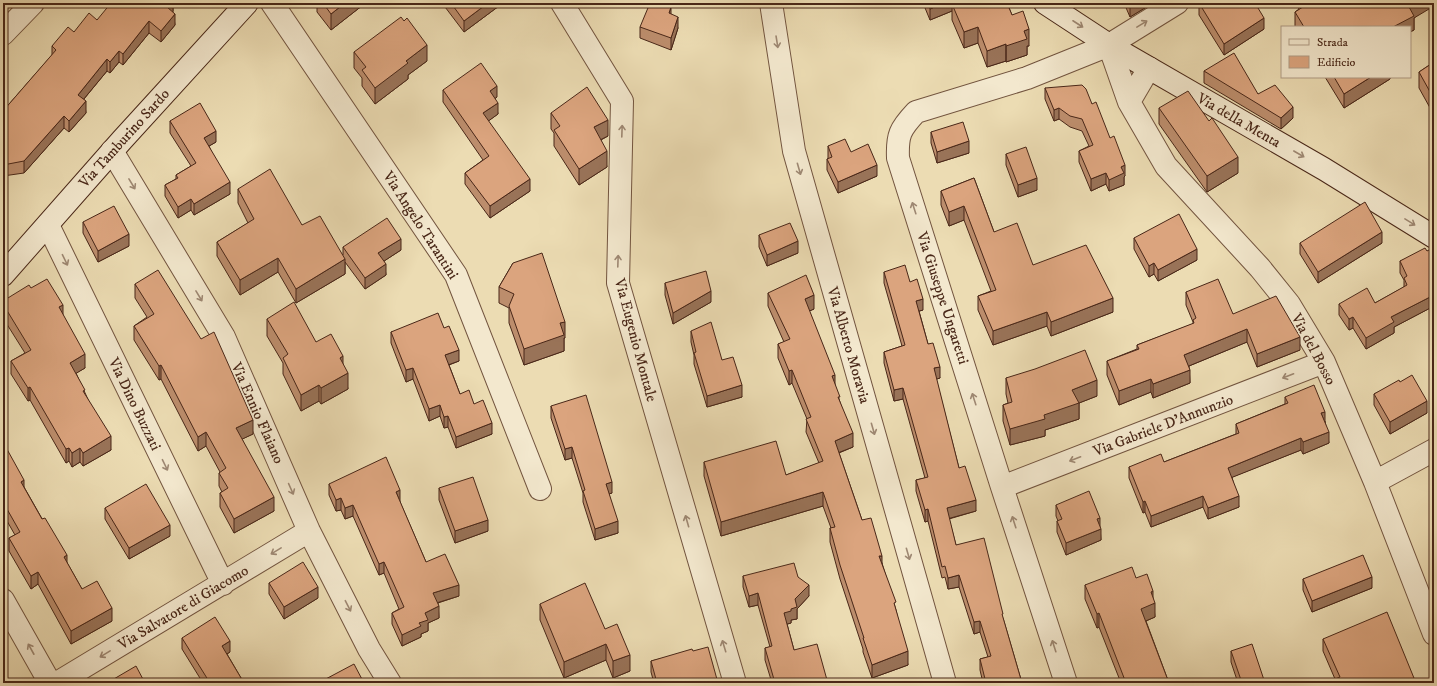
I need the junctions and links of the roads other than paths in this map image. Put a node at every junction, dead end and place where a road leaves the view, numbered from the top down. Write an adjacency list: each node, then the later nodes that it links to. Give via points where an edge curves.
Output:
1 (33, 3): 8 (street)
2 (246, 3): 12 (street, Via Tamburino Sardo)
3 (272, 3): 20 (street, Via Angelo Tarantini, via 456,275)
4 (562, 3): 28 (street, Via Eugenio Montale, one-way to 4, via 618,283 622,101)
5 (770, 3): 29 (street, Via Alberto Moravia, one-way to 29, via 794,151)
6 (1046, 3): 9 (street, Via della Menta, one-way to 9)
7 (1177, 3): 9 (street, Via Giuseppe Ungaretti, one-way to 7)
8 (3, 34)
9 (1109, 45): 10 (street, Via della Menta); 11 (street, Via del Bosso); 19 (street, Via Giuseppe Ungaretti, one-way to 9, via 898,158 898,141 904,124 916,112 1027,78)
10 (1150, 68): 11 (street); 14 (street, Via della Menta, one-way to 14, via 1324,169)
11 (1129, 102): 16 (street, Via del Bosso, via 1166,166 1260,268 1284,298)
12 (112, 151): 13 (street, Via Tamburino Sardo); 21 (street, Via Ennio Flaiano, one-way to 21, via 224,337)
13 (48, 225): 15 (street, Via Tamburino Sardo); 22 (street, Via Dino Buzzati, one-way to 22)
14 (1434, 237)
15 (3, 275)
16 (1324, 362): 18 (street, Via del Bosso); 19 (street, Via Gabriele D'Annunzio, one-way to 19)
17 (1434, 450): 18 (street)
18 (1375, 482): 24 (street, Via del Bosso)
19 (1002, 487): 30 (street, Via Giuseppe Ungaretti, one-way to 19)
20 (540, 490)
21 (309, 531): 22 (street, Via Salvatore di Giacomo, one-way to 22); 27 (street, Via Ennio Flaiano, one-way to 27)
22 (223, 584): 26 (street, Via Salvatore di Giacomo, one-way to 26)
23 (3, 600): 25 (street, one-way to 23)
24 (1434, 634)
25 (50, 683)
26 (57, 683)
27 (390, 683)
28 (735, 683)
29 (945, 683)
30 (1066, 683)

